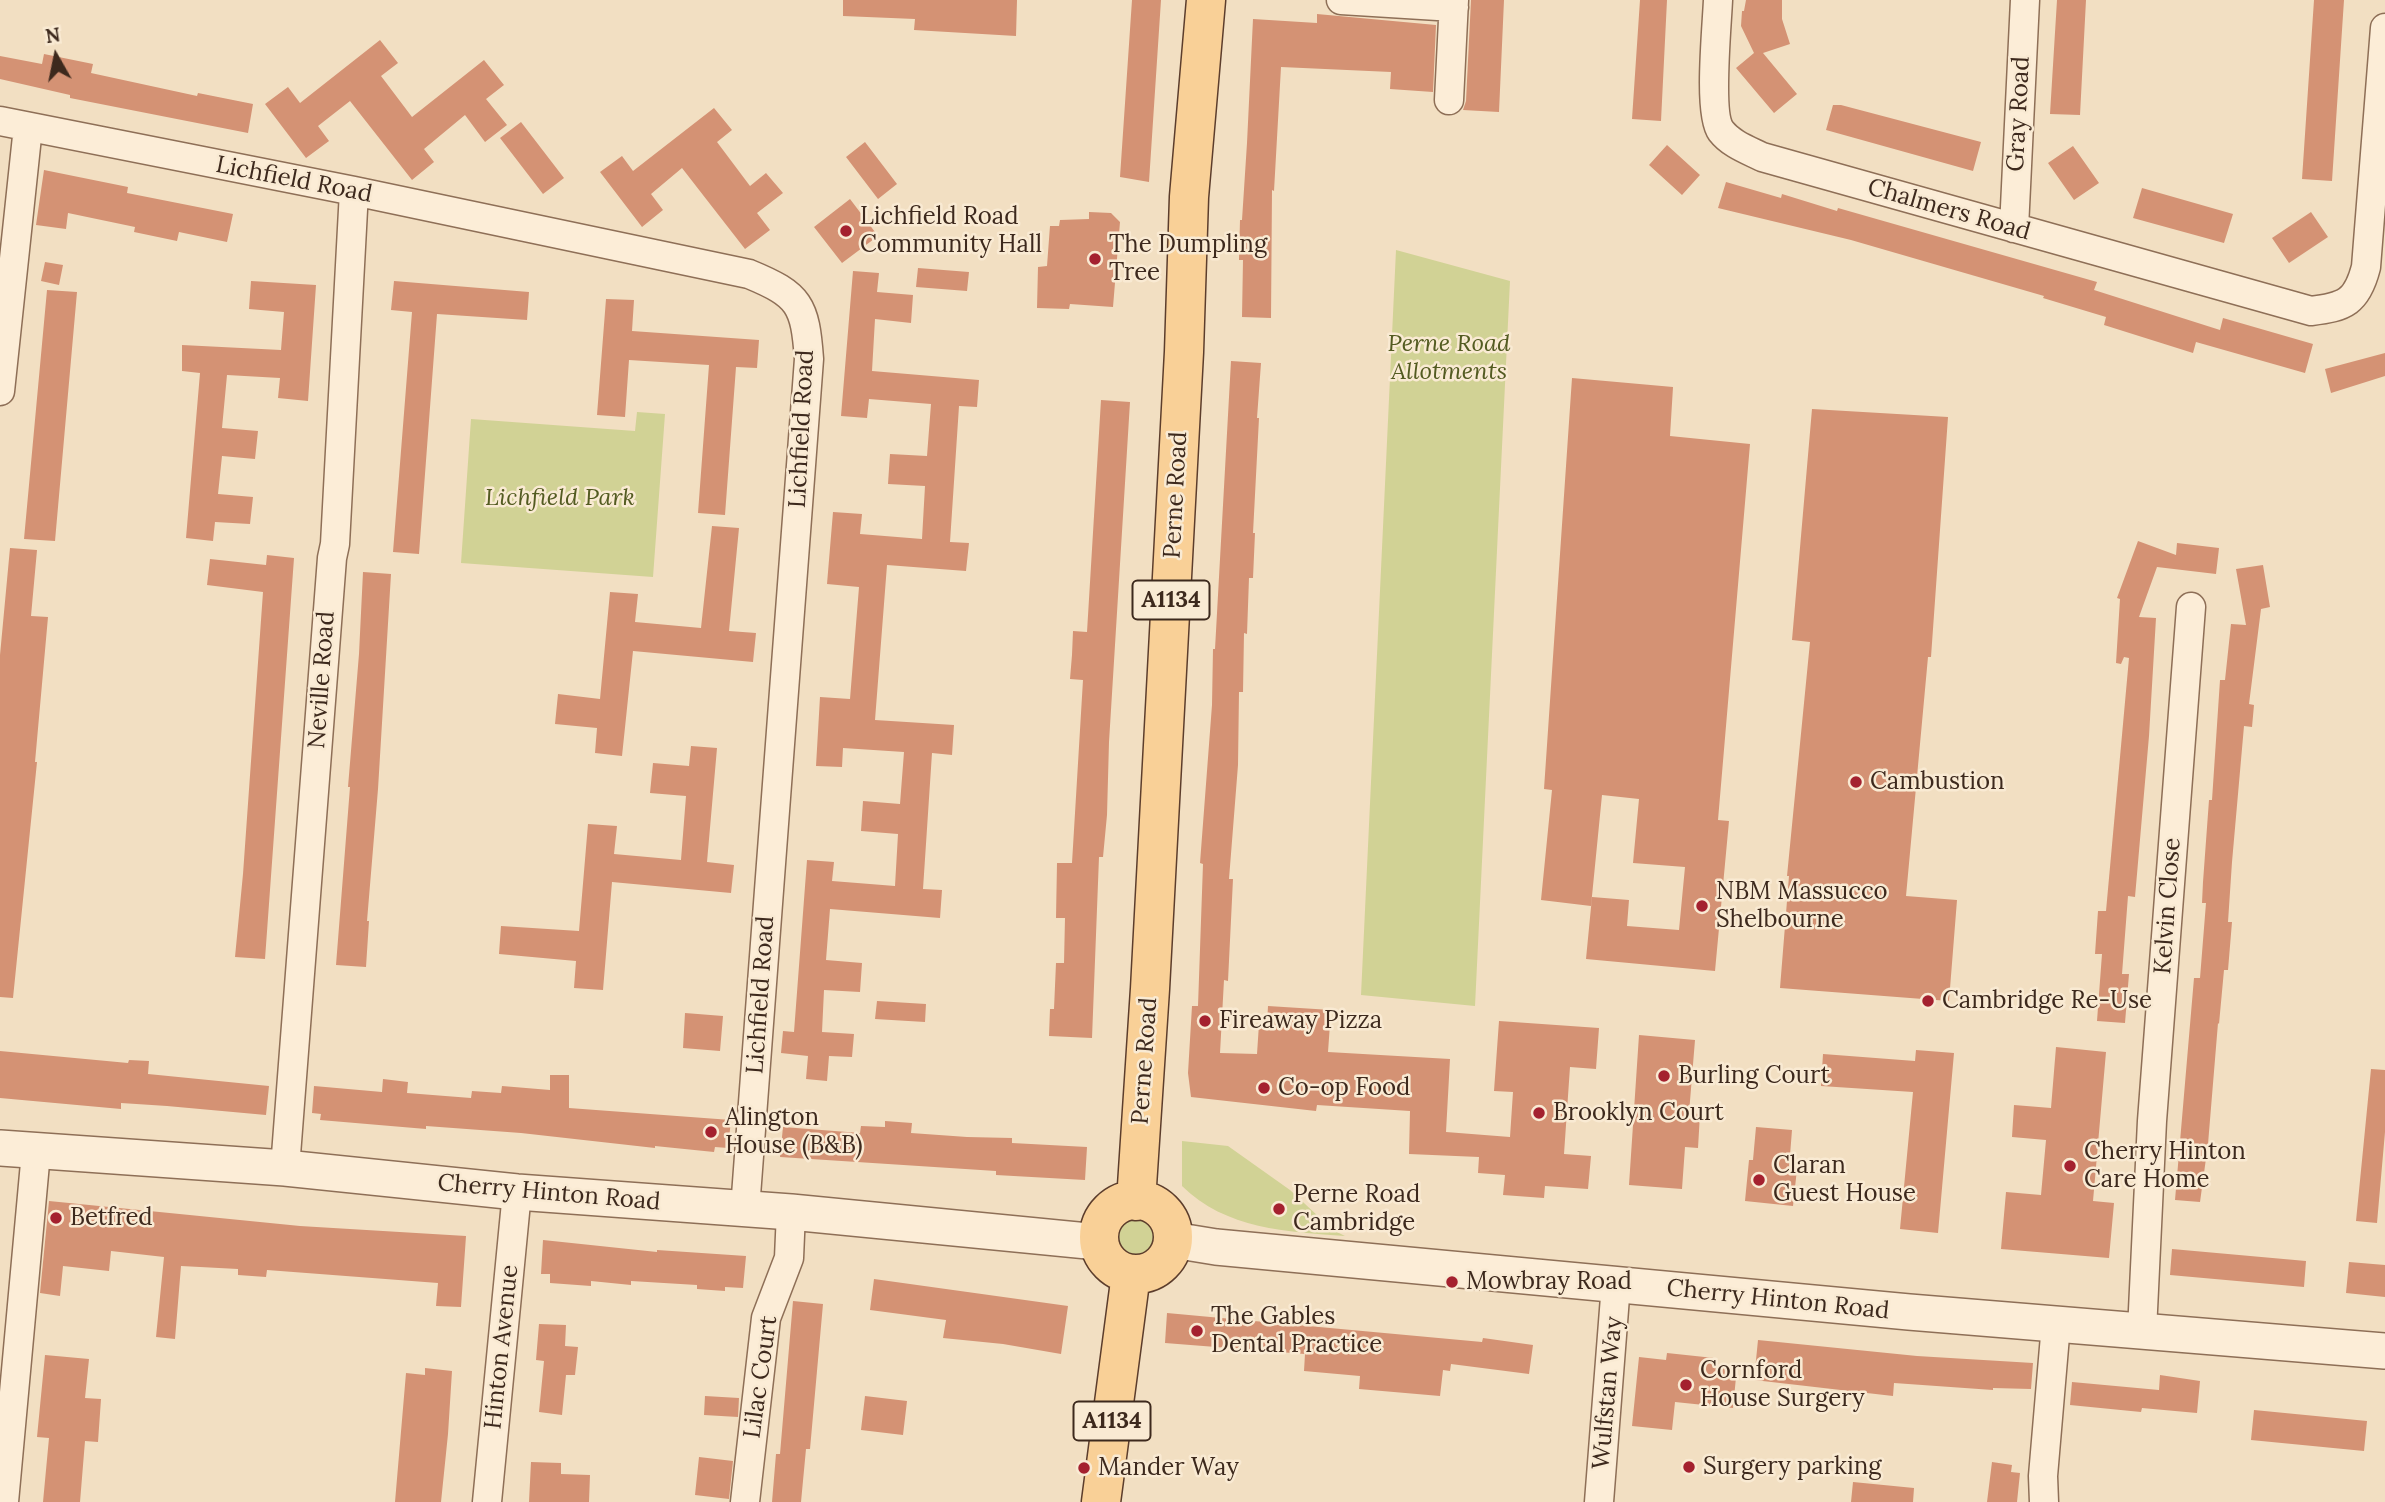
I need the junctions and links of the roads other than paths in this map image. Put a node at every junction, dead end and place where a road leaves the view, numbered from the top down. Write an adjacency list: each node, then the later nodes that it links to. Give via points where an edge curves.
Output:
1 (1206, 0): 18 (main road, Perne Road / A1134, via 1189,197 1183,380)
2 (1341, 0): 5 (street)
3 (1718, 0): 11 (street, Chalmers Road, via 1715,112 1720,130 1737,145 1762,157)
4 (2025, 0): 11 (street, Gray Road)
5 (1454, 4): 7 (street)
6 (2385, 28): 11 (street, Chalmers Road, via 2366,267 2362,285 2344,304 2311,311)
7 (1449, 100)
8 (0, 121): 9 (street, Lichfield Road)
9 (27, 128): 10 (street, Lichfield Road); 12 (street)
10 (354, 191): 16 (street, Neville Road, via 335,544); 19 (street, Lichfield Road, via 749,274 780,286 797,301 807,327 809,359)
11 (2014, 228)
12 (0, 391)
13 (2191, 607): 26 (street, Kelvin Close, via 2153,1107)
14 (0, 1148): 15 (street, Cherry Hinton Road)
15 (36, 1152): 16 (street, Cherry Hinton Road); 28 (street)
16 (285, 1168): 17 (street, Cherry Hinton Road)
17 (517, 1192): 19 (street, Cherry Hinton Road); 29 (street, Hinton Avenue)
18 (1136, 1200): 21 (main road, via 1160,1209 1172,1228); 22 (main road, via 1125,1201 1104,1217)
19 (745, 1209): 20 (street, Cherry Hinton Road)
20 (791, 1212): 22 (street, Cherry Hinton Road); 30 (street, Lilac Court, via 789,1258 766,1318)
21 (1173, 1240): 23 (main road, via 1164,1262 1143,1274); 24 (street, Cherry Hinton Road)
22 (1098, 1242): 23 (main road, via 1109,1264)
23 (1131, 1274): 31 (main road, A1134)
24 (1616, 1284): 25 (street, Cherry Hinton Road); 32 (street, Wulfstan Way)
25 (2056, 1324): 26 (street, Cherry Hinton Road); 33 (street)
26 (2142, 1331): 27 (street, Cherry Hinton Road)
27 (2385, 1351)
28 (4, 1502)
29 (487, 1502)
30 (745, 1502)
31 (1101, 1502)
32 (1598, 1502)
33 (2044, 1502)

